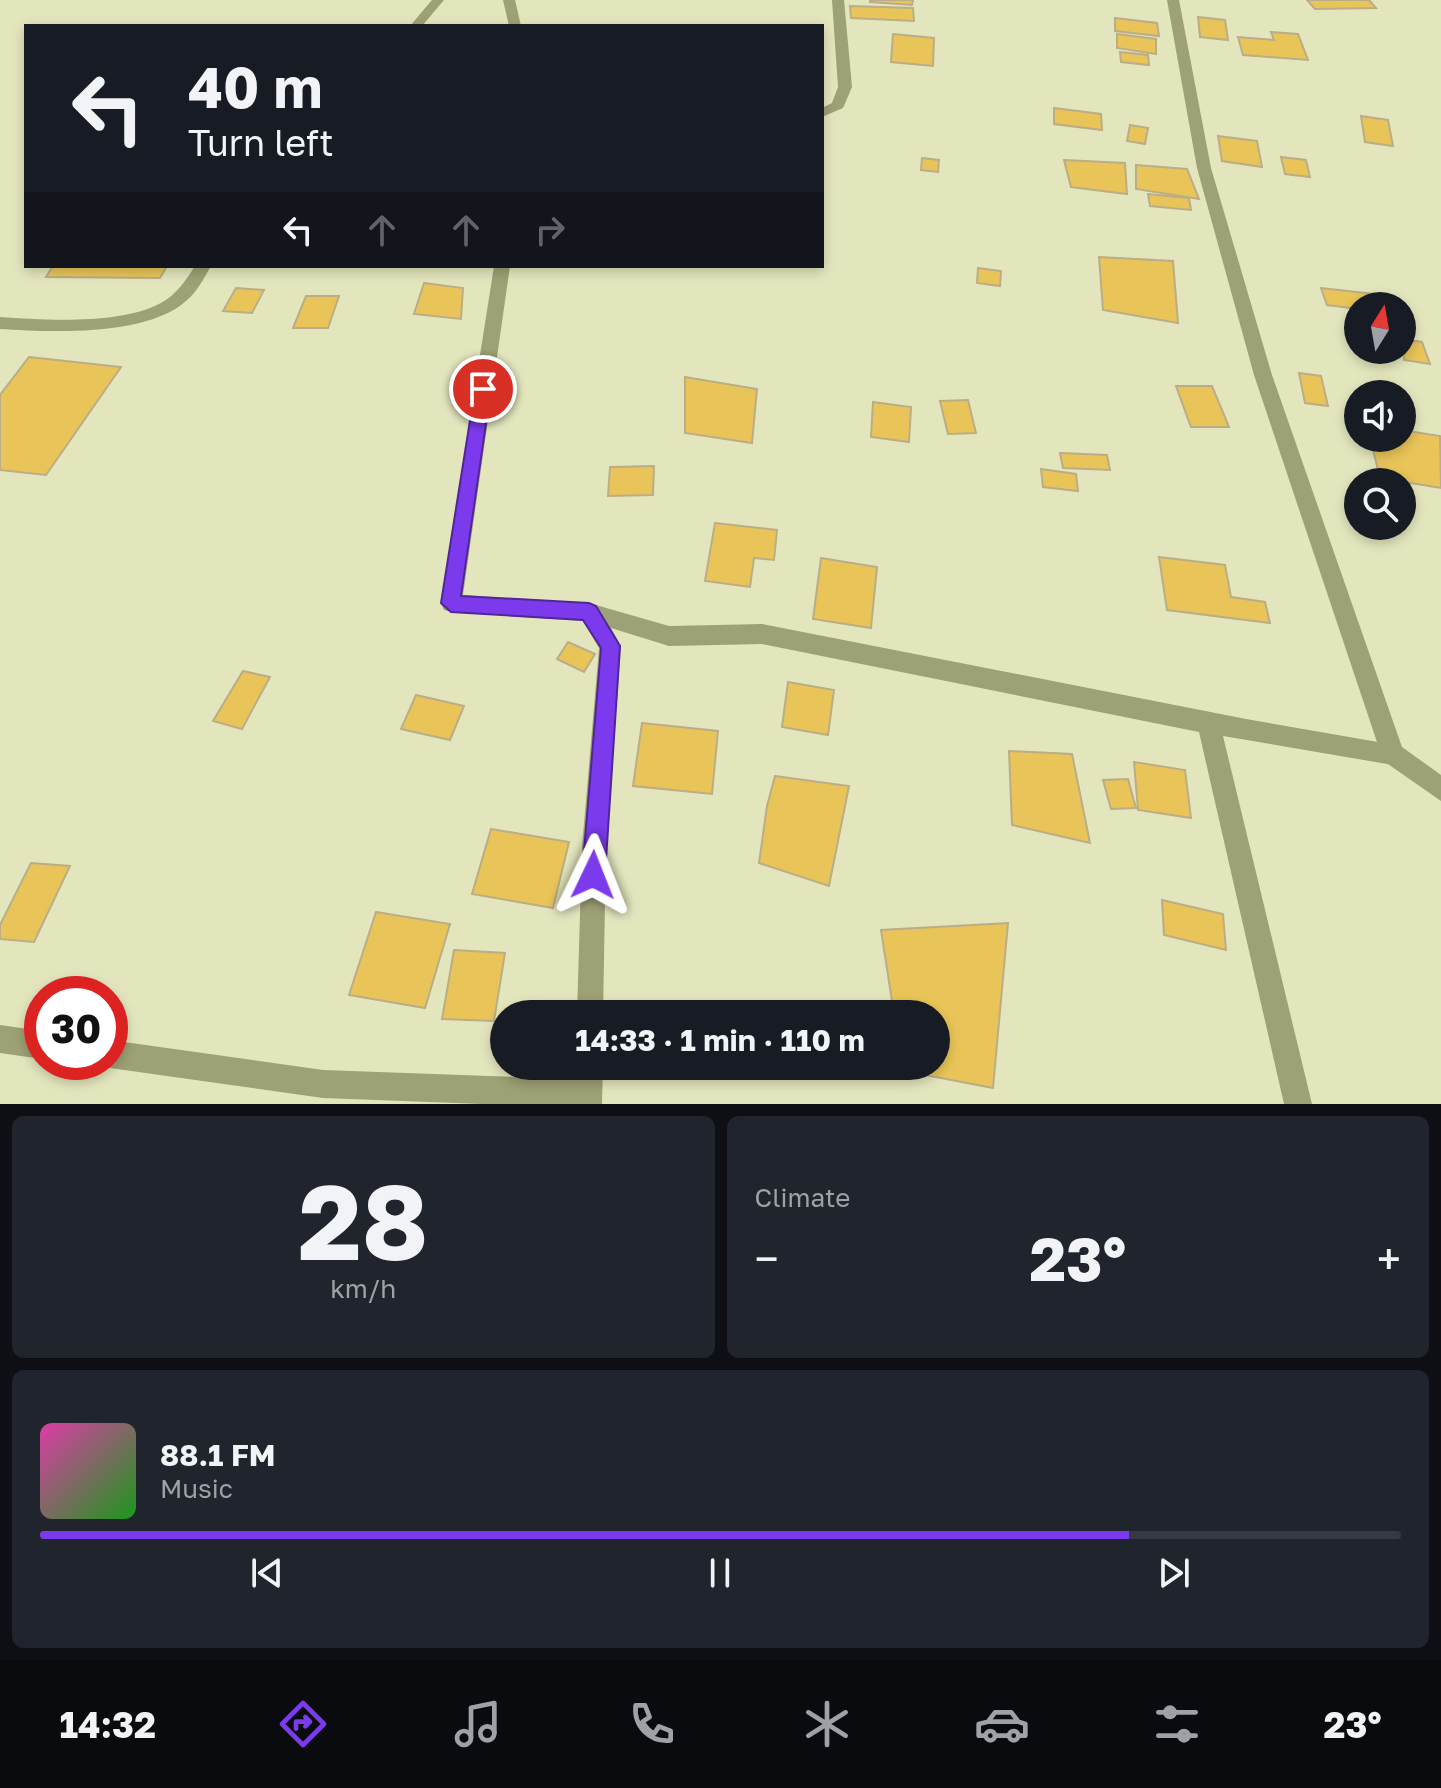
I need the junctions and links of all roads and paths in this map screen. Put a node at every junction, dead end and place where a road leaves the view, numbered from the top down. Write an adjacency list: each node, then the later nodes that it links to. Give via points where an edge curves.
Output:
1 (438, 0): 5 (street)
2 (509, 0): 6 (street)
3 (838, 0): 7 (street, via 845,87 838,105)
4 (1173, 0): 15 (street, via 1204,168 1263,375)
5 (418, 24)
6 (515, 24)
7 (824, 112)
8 (202, 268): 12 (street, via 180,298 161,309 92,324)
9 (502, 268): 13 (street, via 451,603)
10 (0, 312): 12 (street)
11 (0, 323): 12 (street)
12 (42, 326)
13 (589, 612): 14 (street, via 669,636 762,634); 17 (street, via 610,646 594,847)
14 (1208, 722): 15 (street); 22 (street)
15 (1393, 754): 16 (street)
16 (1441, 789)
17 (590, 1000)
18 (0, 1039): 19 (street)
19 (24, 1042)
20 (128, 1057): 21 (street, via 323,1084)
21 (588, 1088)
22 (1298, 1104)

